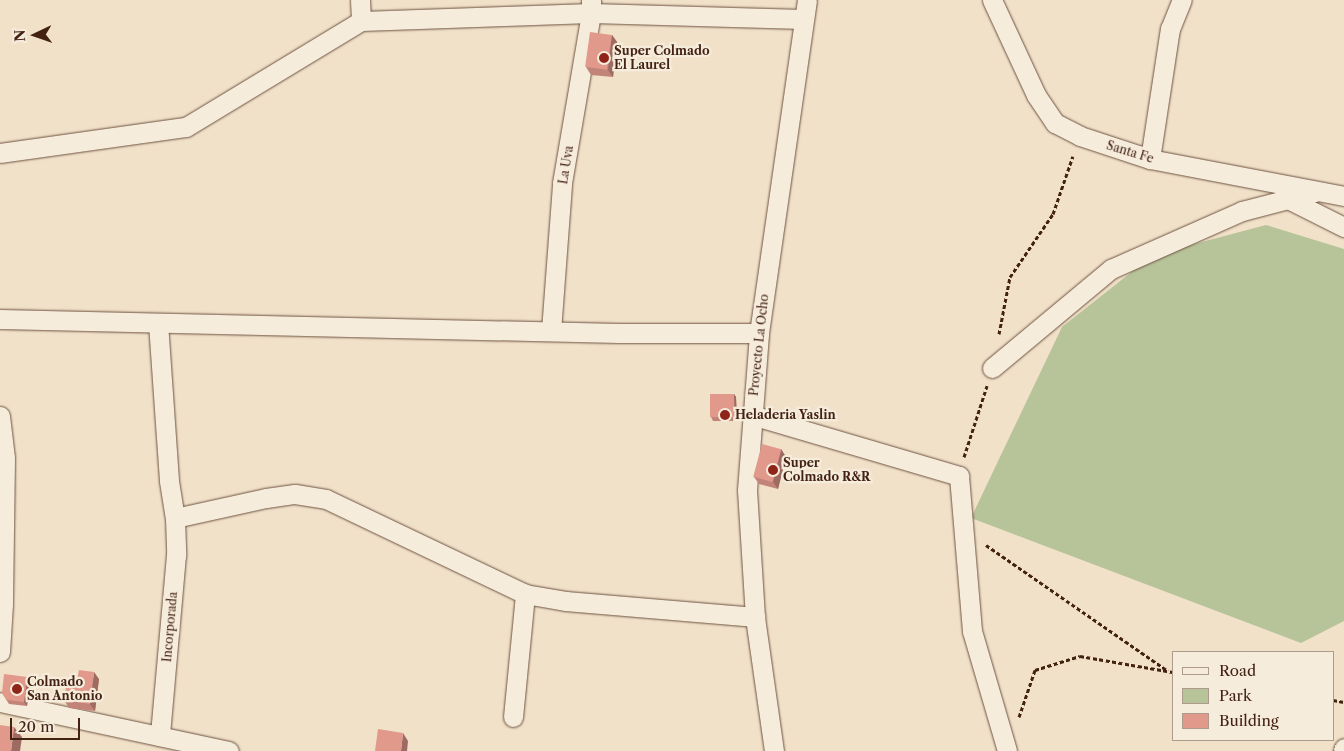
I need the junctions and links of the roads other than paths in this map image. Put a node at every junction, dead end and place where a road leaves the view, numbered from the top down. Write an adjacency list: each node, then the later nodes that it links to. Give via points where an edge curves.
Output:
1 (360, 0): 7 (street)
2 (807, 0): 6 (street, Proyecto La Ocho)
3 (992, 0): 9 (street, Santa Fe, via 1036,95 1055,123 1080,136)
4 (1182, 0): 9 (street, via 1170,29)
5 (591, 7): 6 (street); 7 (street); 16 (street, La Uva, via 562,183)
6 (803, 19): 17 (street, Proyecto La Ocho)
7 (361, 21): 8 (street, via 186,128)
8 (0, 153)
9 (1150, 159): 10 (street, Santa Fe)
10 (1322, 191): 11 (street, Santa Fe); 12 (street)
11 (1344, 196)
12 (1288, 200): 13 (street); 18 (street, via 1242,211 1112,269)
13 (1344, 227)
14 (0, 319): 15 (street)
15 (158, 323): 16 (street); 21 (street, Incorporada, via 169,480)
16 (551, 331): 17 (street)
17 (759, 334): 19 (street, Proyecto La Ocho)
18 (992, 368)
19 (752, 415): 23 (street, Proyecto La Ocho, via 747,490); 31 (street, via 958,476 972,631)
20 (0, 416): 24 (street, via 5,458)
21 (175, 518): 22 (street, via 295,494 326,499); 27 (street, Incorporada, via 176,555)
22 (525, 594): 23 (street, via 566,601); 26 (street)
23 (755, 617): 30 (street, Proyecto La Ocho)
24 (0, 652)
25 (0, 702): 27 (street)
26 (513, 717)
27 (160, 736): 28 (street)
28 (203, 748): 29 (street)
29 (230, 751)
30 (774, 751)
31 (1007, 751)

